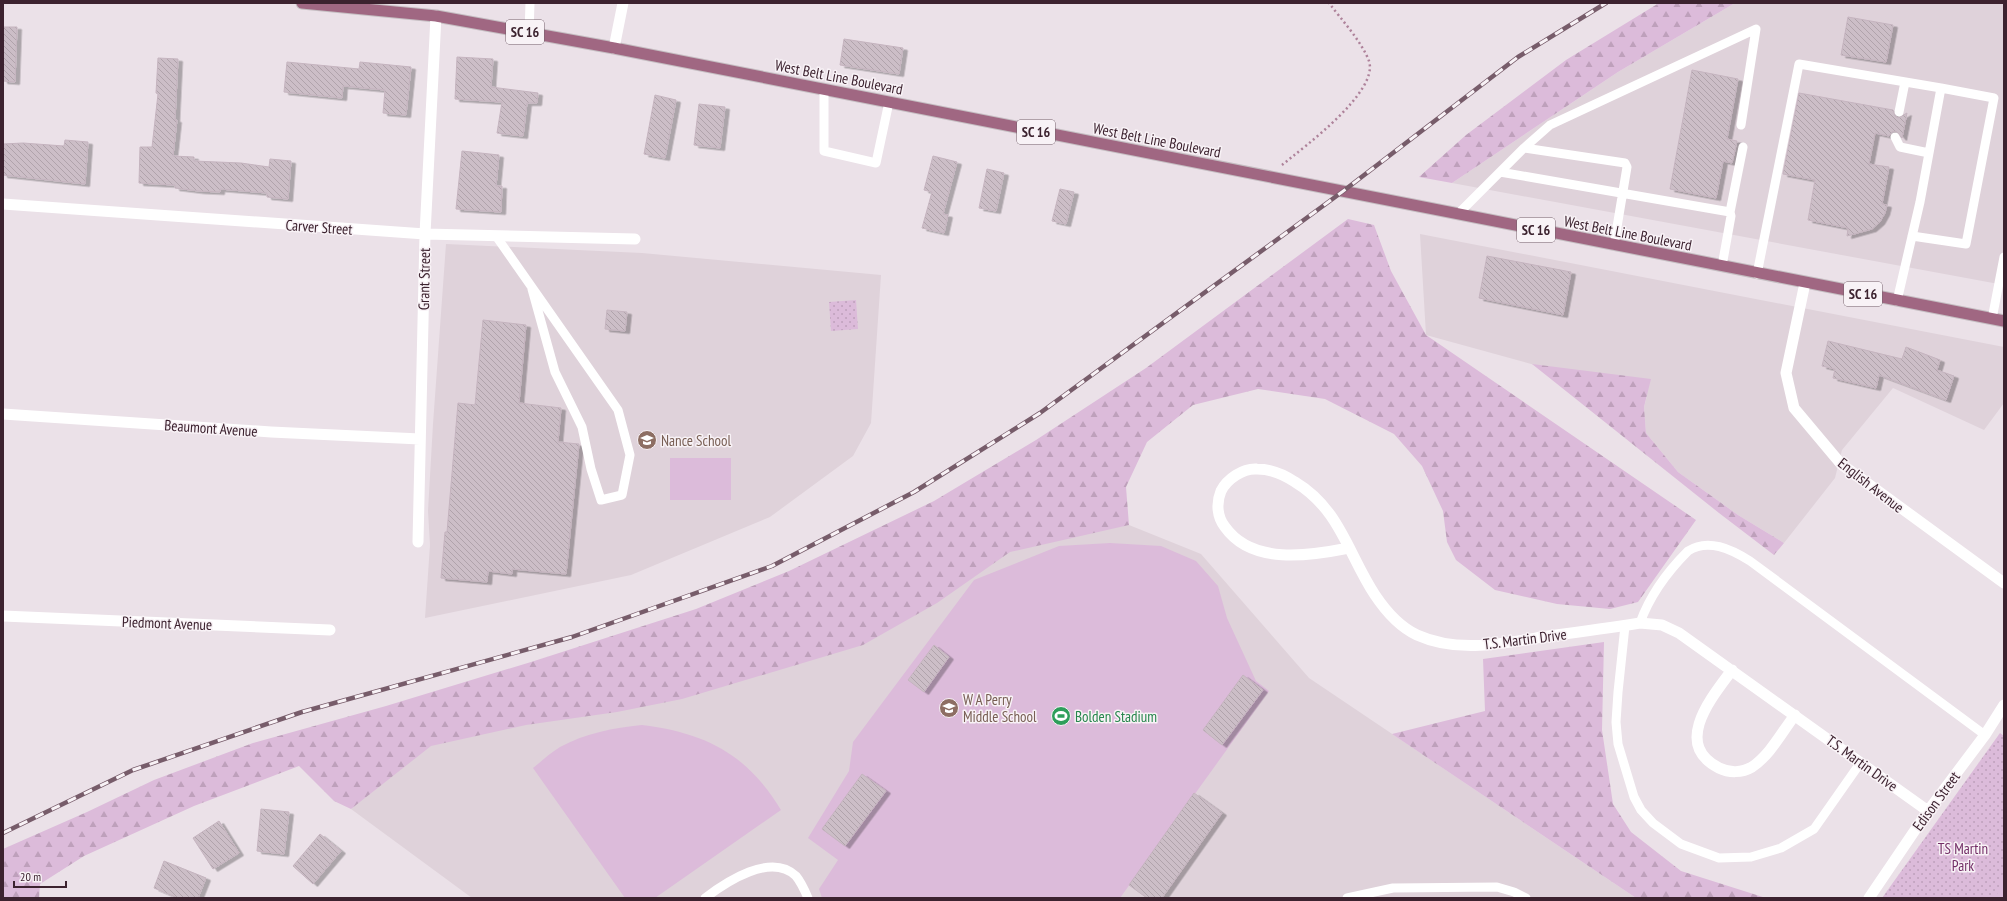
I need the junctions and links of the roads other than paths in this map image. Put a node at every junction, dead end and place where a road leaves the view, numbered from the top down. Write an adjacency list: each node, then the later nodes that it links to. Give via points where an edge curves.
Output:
1 (302, 3): 4 (main road, West Belt Line Boulevard / SC 16)
2 (530, 3): 6 (lane)
3 (623, 3): 7 (street)
4 (322, 4): 5 (main road, West Belt Line Boulevard / SC 16)
5 (436, 16): 6 (main road, West Belt Line Boulevard / SC 16); 23 (street, Grant Street)
6 (529, 33): 7 (main road, West Belt Line Boulevard / SC 16)
7 (614, 48): 10 (main road, West Belt Line Boulevard / SC 16)
8 (1904, 82): 9 (lane); 12 (lane); 30 (lane, via 1798,64)
9 (1941, 88): 17 (lane); 25 (lane, via 1994,98 1966,244)
10 (824, 90): 11 (main road, West Belt Line Boulevard / SC 16); 11 (lane, via 824,152 876,163)
11 (889, 102): 22 (main road, West Belt Line Boulevard / SC 16)
12 (1899, 112)
13 (1741, 125): 16 (lane, via 1756,29 1550,125)
14 (1895, 137): 17 (lane, via 1900,147)
15 (1743, 147): 21 (lane)
16 (1524, 148): 18 (lane); 19 (lane, via 1625,163 1628,166)
17 (1929, 153): 25 (lane)
18 (1500, 172): 19 (lane); 22 (lane)
19 (1623, 193): 21 (lane); 27 (lane)
20 (3, 204): 23 (street, Carver Street)
21 (1730, 212): 29 (lane)
22 (1458, 214): 27 (main road, West Belt Line Boulevard / SC 16)
23 (425, 234): 24 (street, Carver Street); 37 (street, Grant Street)
24 (496, 236): 26 (street, Carver Street); 32 (lane)
25 (1912, 236): 33 (lane)
26 (635, 239)
27 (1614, 245): 29 (main road, West Belt Line Boulevard / SC 16)
28 (2004, 257): 34 (lane)
29 (1722, 266): 30 (main road, West Belt Line Boulevard / SC 16)
30 (1757, 274): 31 (main road, West Belt Line Boulevard / SC 16)
31 (1805, 283): 33 (main road, West Belt Line Boulevard / SC 16); 40 (street, English Avenue, via 1786,372 1794,408 1841,464)
32 (532, 289): 32 (lane, via 618,410 630,456 622,495 601,500 582,427 555,372)
33 (1897, 301): 34 (main road, West Belt Line Boulevard / SC 16)
34 (1992, 319): 35 (main road, West Belt Line Boulevard / SC 16)
35 (2004, 321)
36 (3, 414): 37 (street, Beaumont Avenue)
37 (420, 439): 38 (street, Grant Street)
38 (418, 542)
39 (1349, 548): 39 (street, T.S. Martin Drive, via 1342,531 1326,507 1308,490 1285,476 1274,471 1253,468 1235,476 1222,490 1218,514 1223,525 1239,542 1250,548 1277,554 1310,555); 43 (street, T.S. Martin Drive, via 1383,606 1415,634 1430,640 1448,644 1487,645)
40 (2004, 583)
41 (3, 616): 44 (street, Piedmont Avenue)
42 (1640, 624): 43 (street, T.S. Martin Drive); 45 (street, T.S. Martin Drive, via 1653,623 1672,629); 48 (lane, via 1646,605 1655,591 1688,551 1694,547 1708,545 1730,549 1750,561)
43 (1626, 626): 49 (lane, via 1618,692 1618,744 1632,791 1641,810 1653,824 1681,844 1719,858 1750,857 1781,848 1814,829)
44 (330, 630)
45 (1732, 670): 47 (street, T.S. Martin Drive); 47 (street, via 1705,708 1698,726 1697,737 1702,753 1714,765 1732,772 1751,767 1770,748)
46 (2004, 705): 48 (street, Edison Street)
47 (1795, 715): 49 (street, T.S. Martin Drive)
48 (1985, 735): 50 (street, Edison Street)
49 (1861, 762): 50 (street, T.S. Martin Drive)
50 (1928, 811): 55 (street, Edison Street)
51 (705, 898): 52 (lane, via 734,879 765,868 787,871 796,876)
52 (808, 898)
53 (1347, 898): 54 (lane, via 1393,888 1496,887)
54 (1526, 898)
55 (1869, 898)

